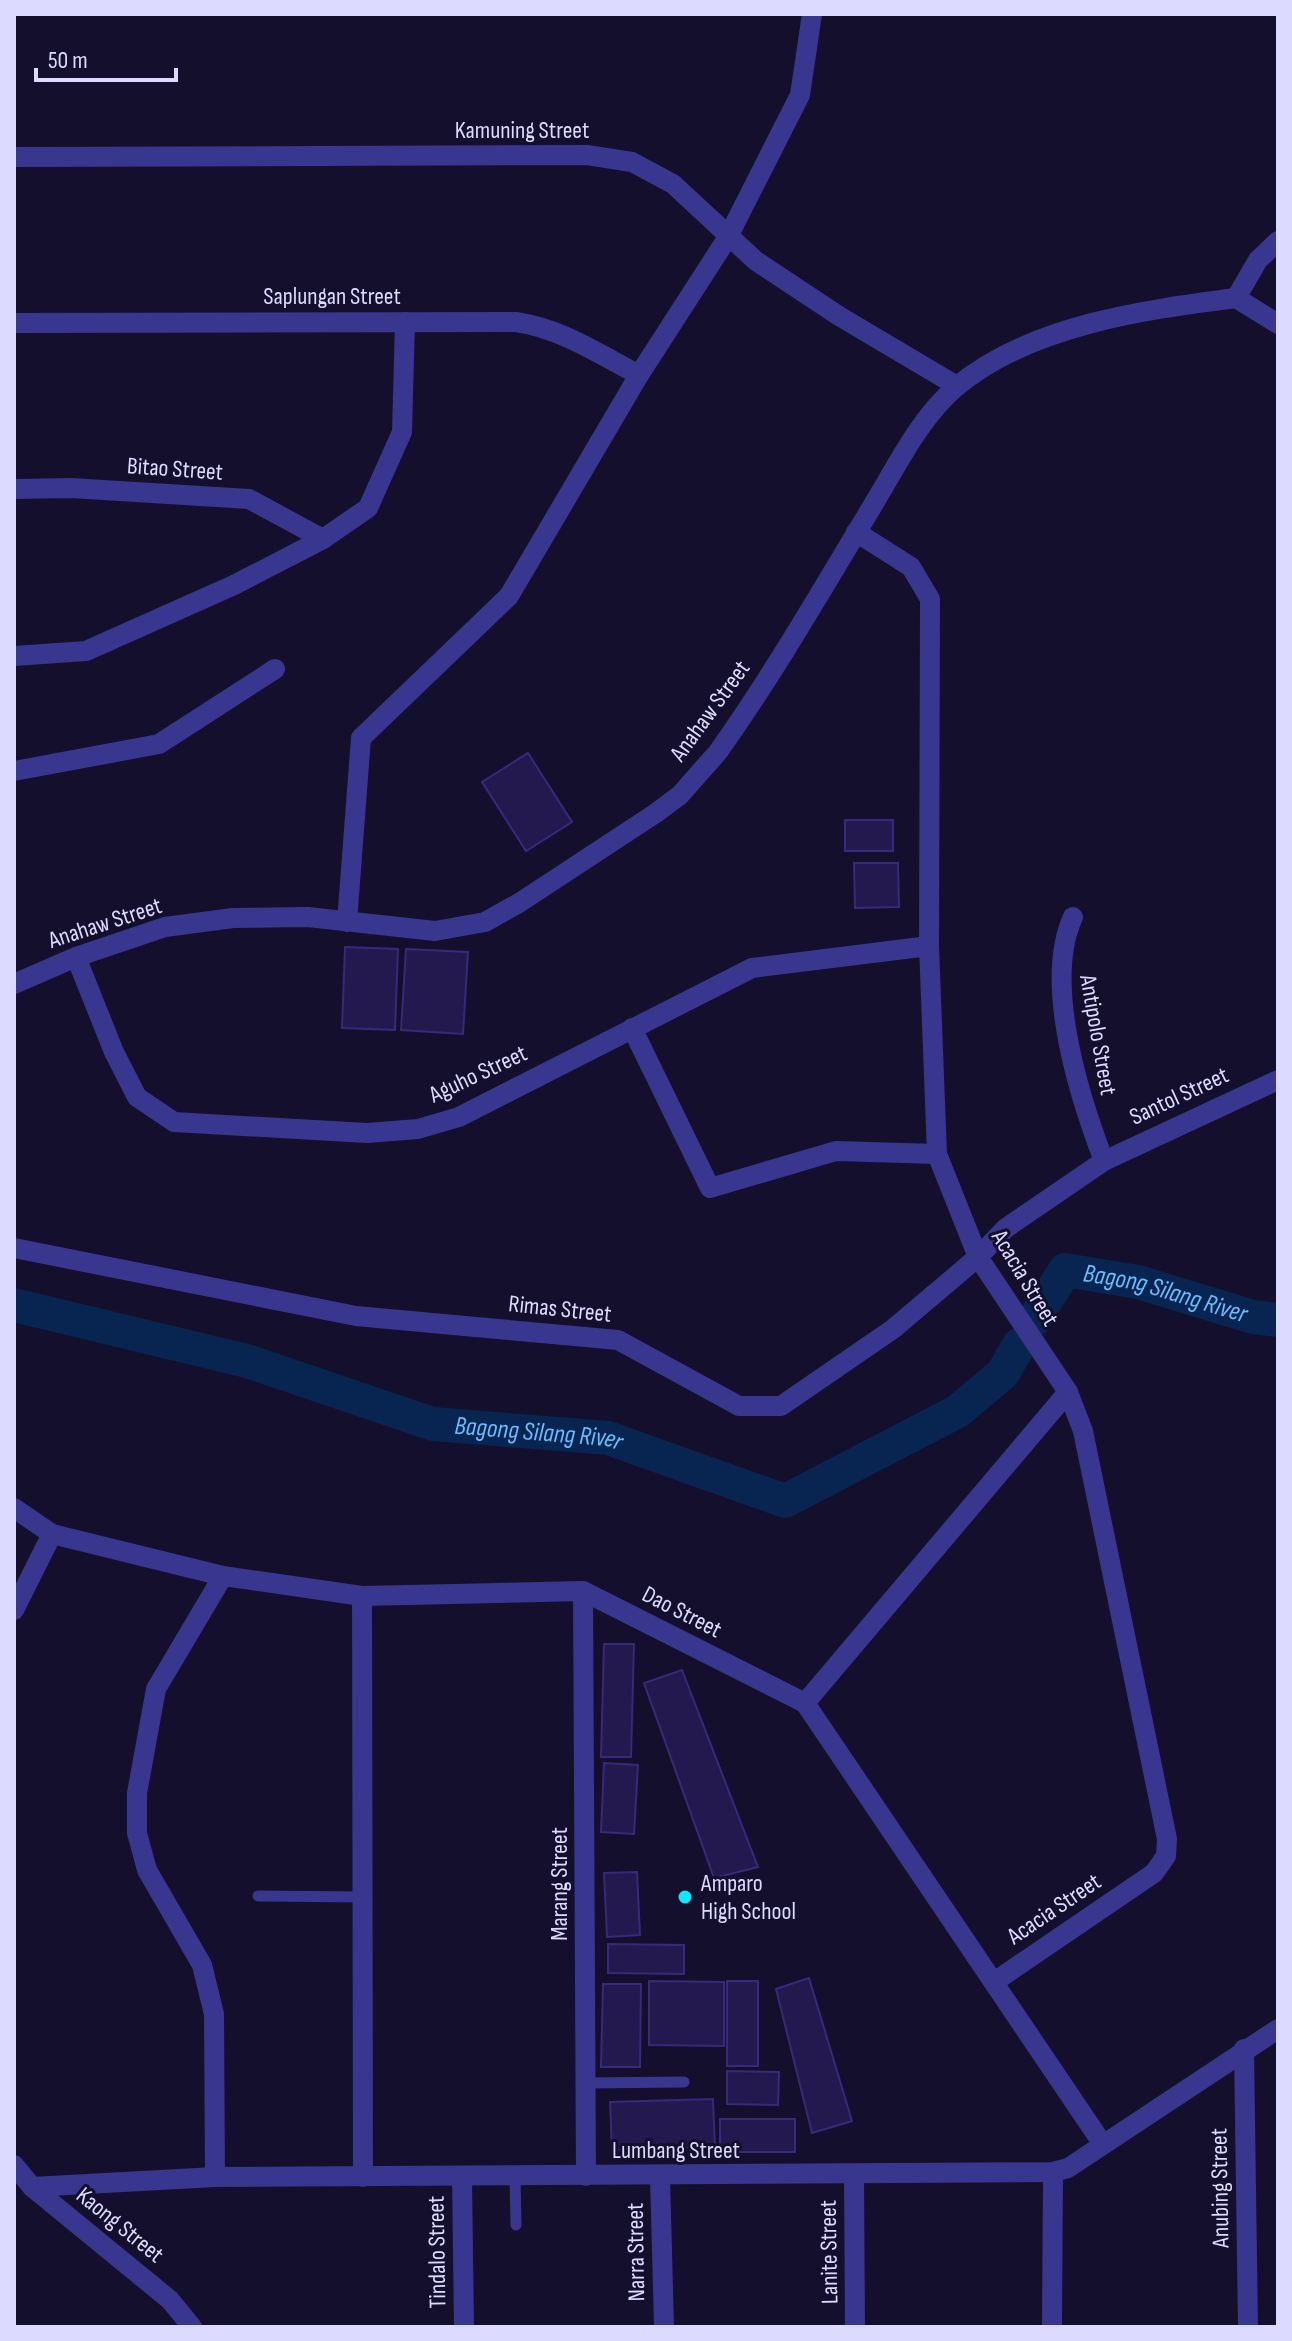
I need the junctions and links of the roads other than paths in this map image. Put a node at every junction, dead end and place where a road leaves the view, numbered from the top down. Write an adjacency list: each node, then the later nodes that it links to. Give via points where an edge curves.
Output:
1 (812, 14): 3 (street, via 800,95)
2 (14, 157): 3 (street, Kamuning Street, via 609,157 632,162 673,184)
3 (728, 237): 9 (street); 10 (street, Kamuning Street, via 793,287)
4 (1278, 241): 5 (street, via 1258,260)
5 (1236, 298): 8 (street); 10 (street, Anahaw Street, via 1060,334 1023,348)
6 (405, 322): 7 (street, Saplungan Street); 9 (street, Saplungan Street, via 534,324); 13 (street, via 402,432 368,508)
7 (14, 323)
8 (1278, 324)
9 (639, 375): 18 (street, via 509,596 361,738)
10 (957, 386): 12 (street, Anahaw Street, via 914,435)
11 (14, 489): 13 (street, Bitao Street, via 249,499)
12 (856, 532): 18 (street, Anahaw Street, via 740,721 680,795 485,922 435,931); 19 (street, Acacia Street, via 911,567 930,599)
13 (323, 539): 14 (street, via 86,651)
14 (14, 656)
15 (275, 669): 16 (street, via 159,744)
16 (14, 771)
17 (1073, 917): 25 (street, Antipolo Street, via 1060,963 1064,1011 1086,1116)
18 (347, 922): 20 (street, Anahaw Street, via 233,918 165,927)
19 (929, 946): 22 (street, Aguho Street, via 752,968); 24 (street, Acacia Street)
20 (76, 957): 21 (street, Anahaw Street); 22 (street, Aguho Street, via 137,1097 174,1122 367,1133 418,1129 459,1117)
21 (14, 984)
22 (632, 1028): 24 (street, via 710,1188 836,1151)
23 (1278, 1080): 25 (street, Santol Street)
24 (937, 1154): 27 (street, Acacia Street)
25 (1104, 1161): 27 (street, Rimas Street, via 1006,1228)
26 (14, 1248): 27 (street, Rimas Street, via 356,1316 618,1340 739,1406 781,1406 893,1329)
27 (978, 1257): 28 (street, Acacia Street)
28 (1068, 1392): 35 (street); 38 (street, Acacia Street, via 1083,1431 1167,1839 1166,1856 1154,1873)
29 (14, 1508): 30 (street, Dao Street)
30 (52, 1534): 31 (street, Dao Street); 34 (street)
31 (223, 1576): 33 (street, Dao Street); 50 (street, via 156,1689 137,1793 137,1833 147,1870 211,1990)
32 (583, 1591): 33 (street, Dao Street); 35 (street, Dao Street); 42 (street, Marang Street)
33 (362, 1596): 37 (street)
34 (14, 1610)
35 (805, 1703): 38 (street, Dao Street)
36 (258, 1896): 37 (lane)
37 (363, 1897): 51 (street)
38 (994, 1982): 43 (street, Dao Street)
39 (1278, 2029): 40 (street, Lumbang Street)
40 (1244, 2049): 43 (street, Lumbang Street); 60 (street, Anubing Street)
41 (684, 2082): 42 (lane)
42 (586, 2083): 47 (street, Marang Street)
43 (1102, 2143): 45 (street, Lumbang Street, via 1068,2168)
44 (14, 2165): 53 (street, Kaong Street)
45 (1053, 2172): 49 (street, Lumbang Street); 59 (street)
46 (515, 2176): 47 (street, Lumbang Street); 52 (street, Lumbang Street); 54 (lane)
47 (586, 2176): 48 (street, Lumbang Street)
48 (660, 2176): 49 (street, Lumbang Street); 57 (street, Narra Street)
49 (854, 2176): 58 (street, Lanite Street)
50 (215, 2177): 51 (street, Lumbang Street); 53 (street, Lumbang Street)
51 (363, 2177): 52 (street, Lumbang Street)
52 (462, 2177): 56 (street, Tindalo Street)
53 (32, 2187): 55 (street, Kaong Street, via 170,2300)
54 (516, 2225)
55 (192, 2327)
56 (464, 2327)
57 (664, 2327)
58 (855, 2327)
59 (1052, 2327)
60 (1248, 2327)

